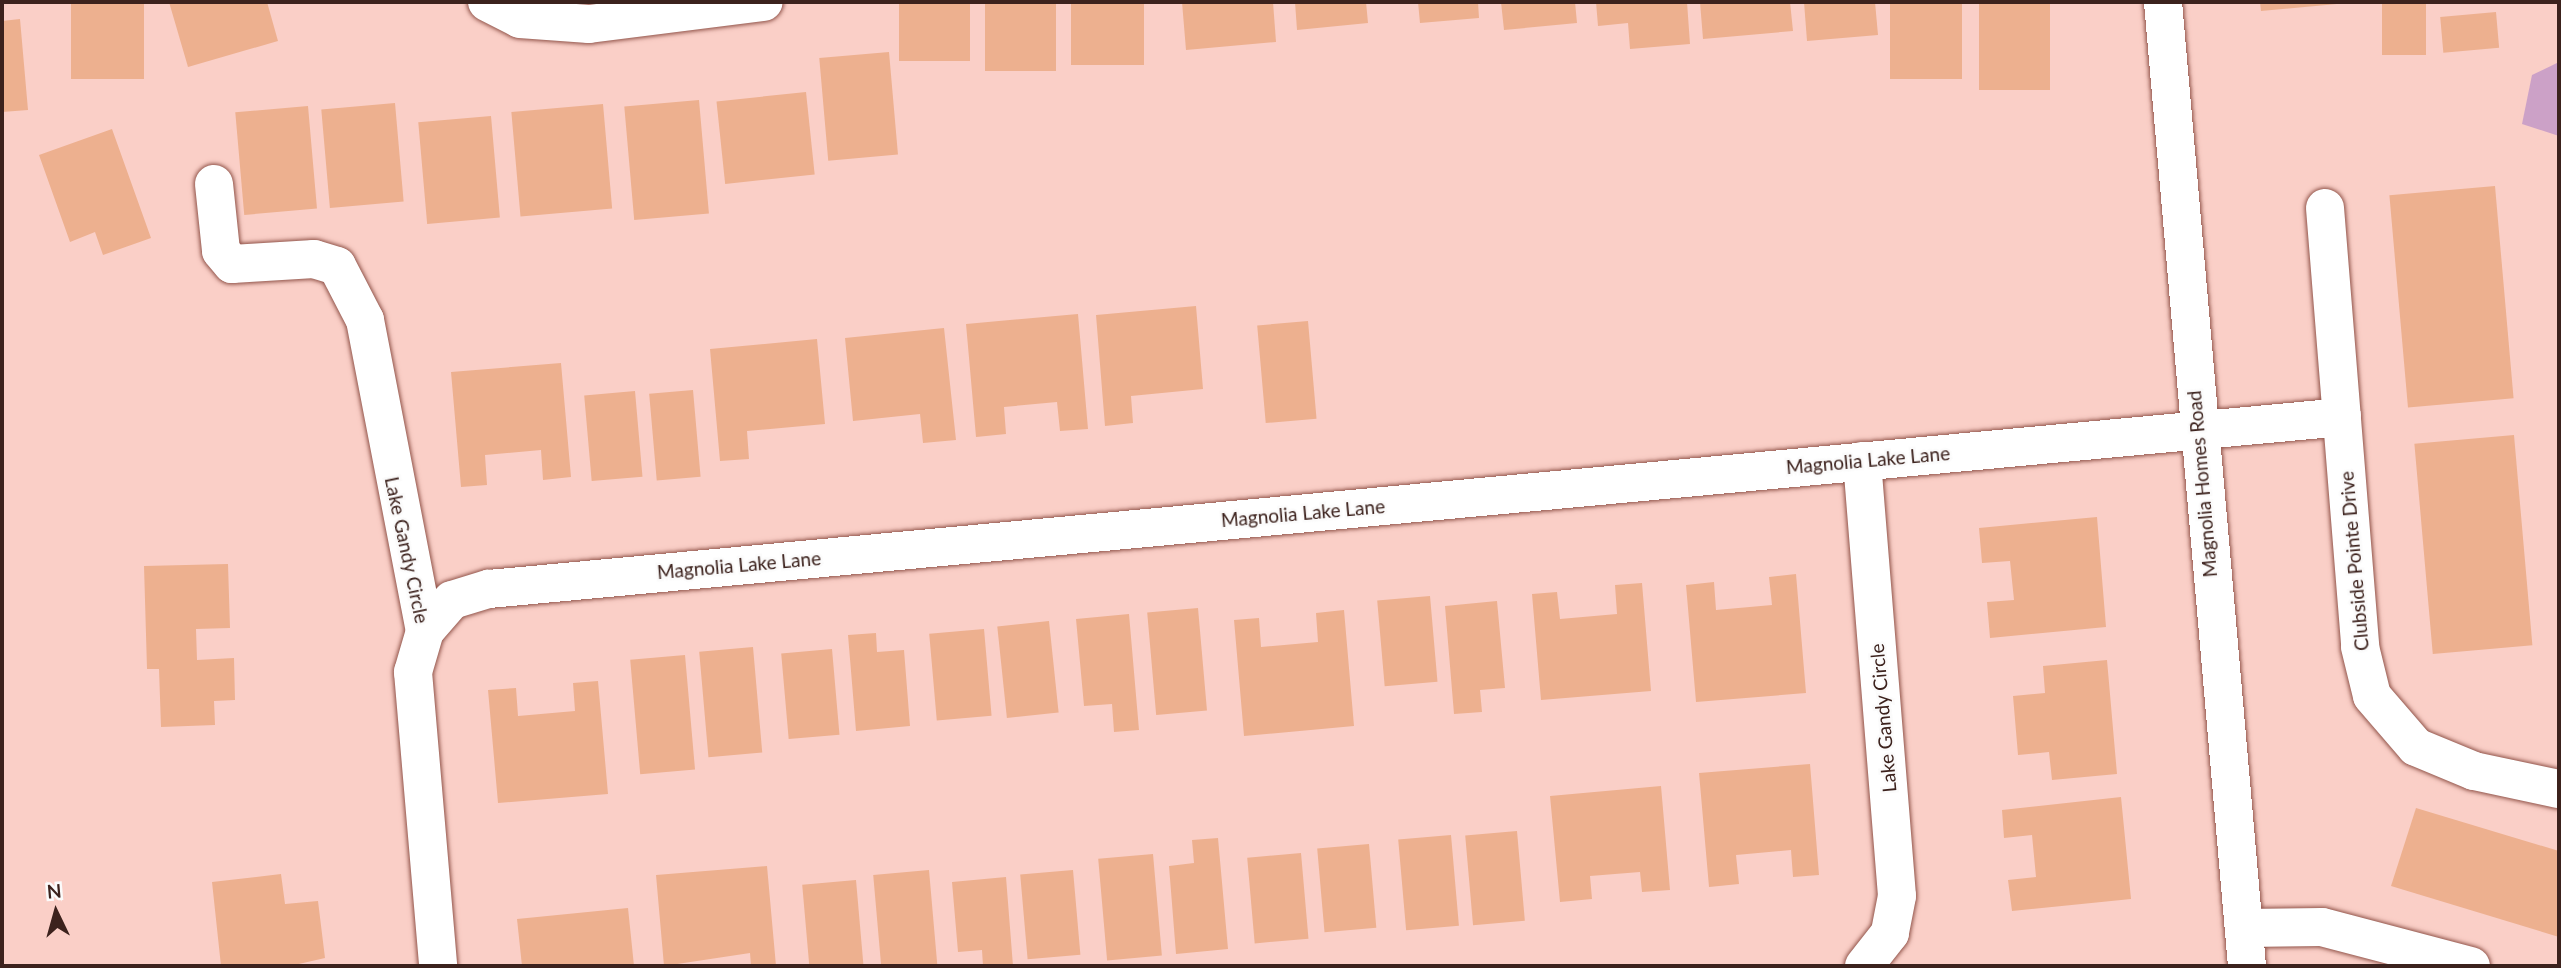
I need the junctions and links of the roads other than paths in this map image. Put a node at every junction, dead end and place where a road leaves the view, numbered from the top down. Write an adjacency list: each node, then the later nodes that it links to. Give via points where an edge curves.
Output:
1 (487, 2): 2 (street, via 520,19 589,24)
2 (764, 2)
3 (2163, 2): 7 (street, Magnolia Homes Road)
4 (215, 184): 9 (street, Lake Gandy Circle, via 221,251 232,264 314,259 337,267 365,320)
5 (2325, 208): 6 (street, Clubside Pointe Drive)
6 (2342, 417): 7 (street, Magnolia Lake Lane); 10 (street, Clubside Pointe Drive, via 2360,647 2372,696 2416,747 2474,771)
7 (2197, 430): 8 (street, Magnolia Lake Lane); 11 (street, Magnolia Homes Road)
8 (1862, 461): 9 (street, Magnolia Lake Lane, via 489,589 452,600); 14 (street, Lake Gandy Circle, via 1897,896 1890,933)
9 (425, 631): 13 (street, Lake Gandy Circle, via 413,672)
10 (2559, 789)
11 (2244, 928): 12 (street, via 2322,927); 15 (street, Magnolia Homes Road)
12 (2385, 953): 16 (street)
13 (438, 966)
14 (1864, 966)
15 (2247, 966)
16 (2471, 966)

